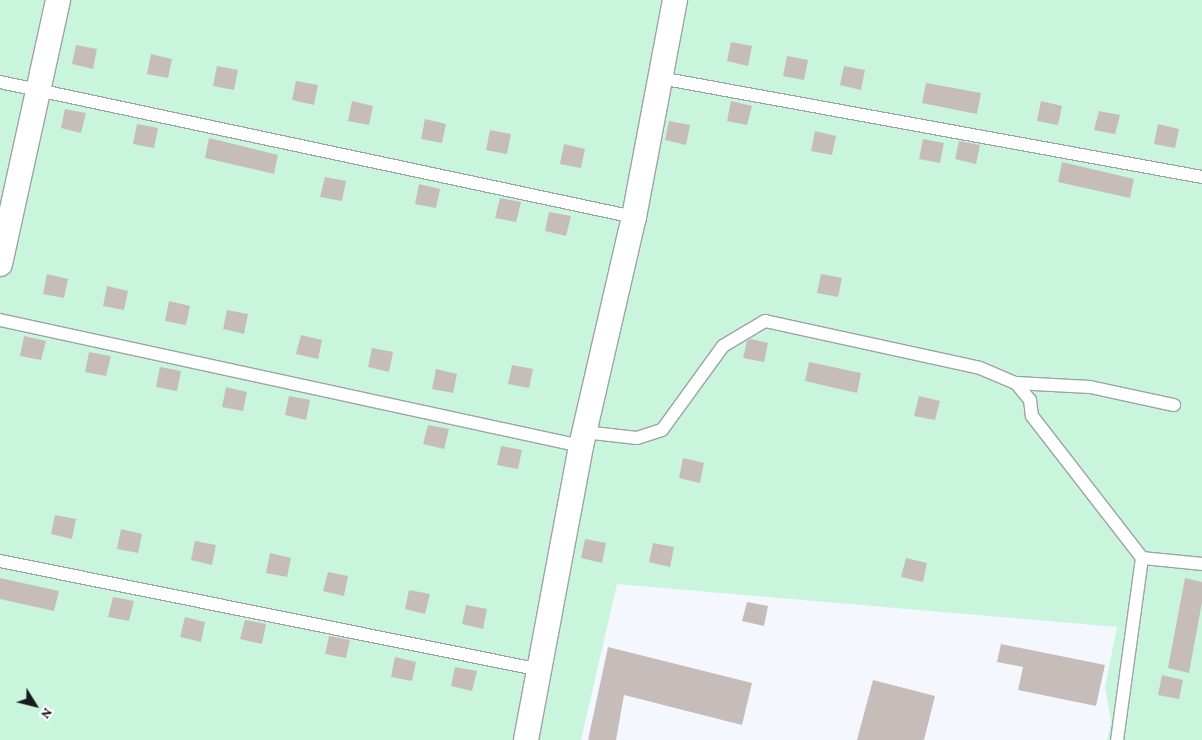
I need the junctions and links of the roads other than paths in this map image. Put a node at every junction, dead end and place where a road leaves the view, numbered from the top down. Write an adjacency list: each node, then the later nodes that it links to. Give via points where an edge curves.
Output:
1 (58, 0): 5 (street)
2 (675, 0): 3 (street)
3 (660, 78): 6 (lane); 7 (street)
4 (0, 82): 5 (lane)
5 (39, 90): 7 (lane); 8 (street)
6 (1202, 177)
7 (634, 217): 12 (street)
8 (0, 264)
9 (0, 320): 12 (lane)
10 (1016, 383): 11 (lane, via 1090,387); 12 (lane, via 980,368 765,321 723,346 662,430 637,438); 13 (lane, via 1030,400 1032,416)
11 (1174, 404)
12 (583, 439): 16 (street)
13 (1142, 558): 15 (lane); 18 (lane)
14 (0, 561): 16 (lane)
15 (1202, 564)
16 (541, 670): 17 (street)
17 (526, 740)
18 (1117, 740)

